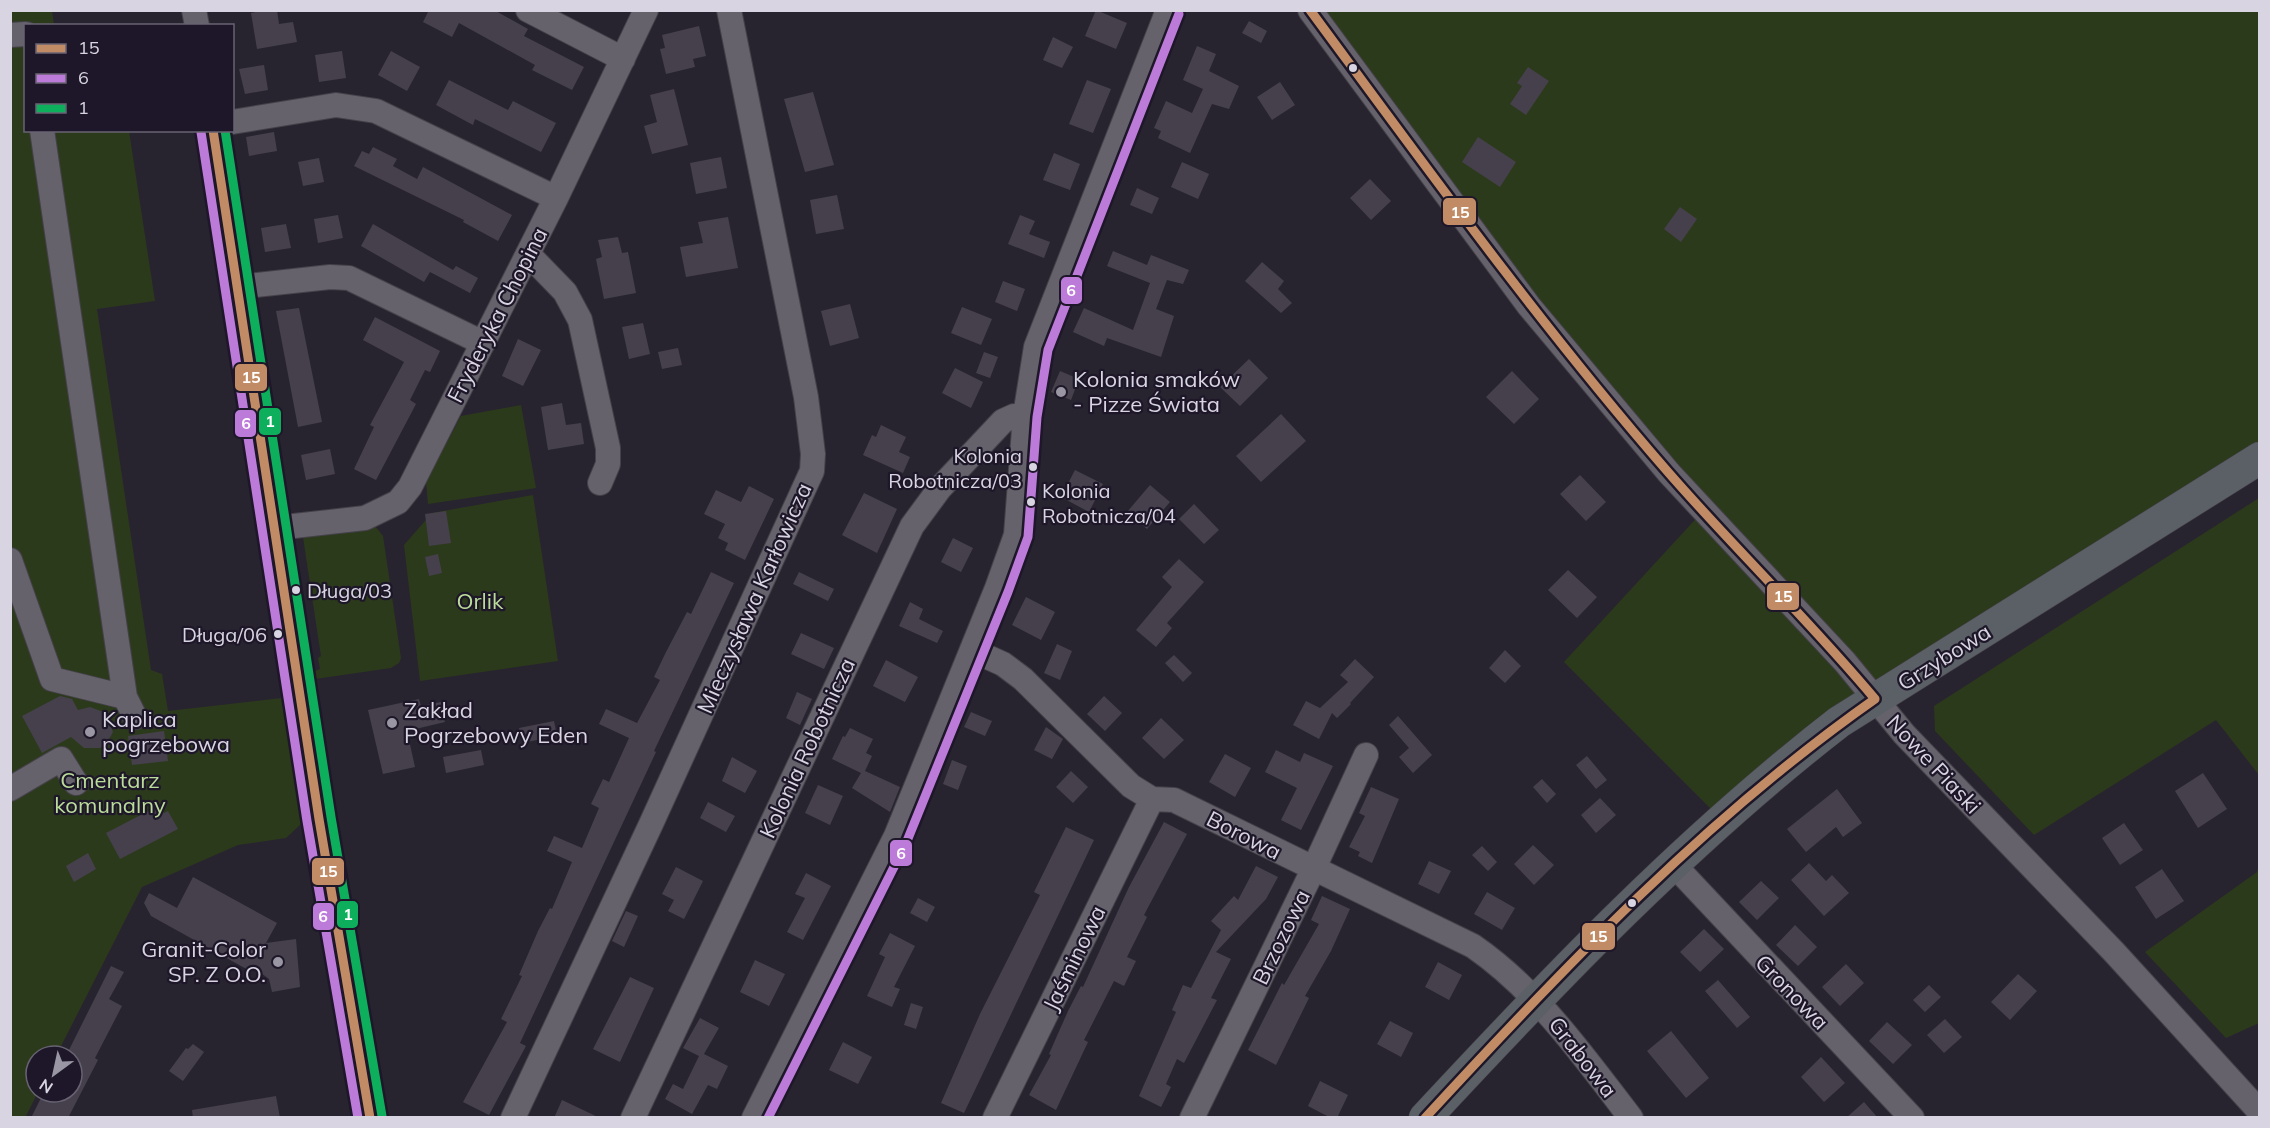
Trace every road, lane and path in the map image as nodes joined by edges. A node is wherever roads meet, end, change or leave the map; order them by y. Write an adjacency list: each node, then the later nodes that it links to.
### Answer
1 (528, 10): 6 (street)
2 (646, 10): 6 (street, Fryderyka Chopina)
3 (729, 10): 30 (street, Mieczysława Karłowicza)
4 (1168, 10): 14 (street)
5 (1310, 10): 20 (street, Nowe Piaski)
6 (623, 59): 10 (street, Fryderyka Chopina)
7 (234, 122): 10 (street)
8 (42, 132): 18 (street)
9 (213, 132): 12 (street)
10 (556, 198): 11 (street, Fryderyka Chopina)
11 (528, 254): 13 (street, Fryderyka Chopina); 16 (street)
12 (238, 287): 13 (street); 17 (street)
13 (483, 343): 17 (street, Fryderyka Chopina)
14 (1024, 416): 19 (street); 31 (street, Kolonia Robotnicza)
15 (2259, 458): 20 (main road, Grzybowa)
16 (600, 483)
17 (276, 528): 29 (street)
18 (10, 560)
19 (972, 650): 24 (street, Borowa); 32 (street)
20 (1875, 699): 25 (main road, Grzybowa); 28 (street, Nowe Piaski)
21 (1366, 755): 26 (street, Brzozowa)
22 (75, 783): 23 (street)
23 (10, 789)
24 (1152, 799): 26 (street, Borowa); 33 (street, Jaśminowa)
25 (1674, 865): 27 (main road, Grzybowa); 37 (street, Gronowa)
26 (1313, 870): 27 (street, Borowa); 34 (street, Brzozowa)
27 (1535, 998): 35 (main road, Grzybowa); 36 (street, Grabowa)
28 (2259, 1112)
29 (370, 1118)
30 (513, 1118)
31 (633, 1118)
32 (754, 1118)
33 (995, 1118)
34 (1192, 1118)
35 (1425, 1118)
36 (1631, 1118)
37 (1912, 1118)

